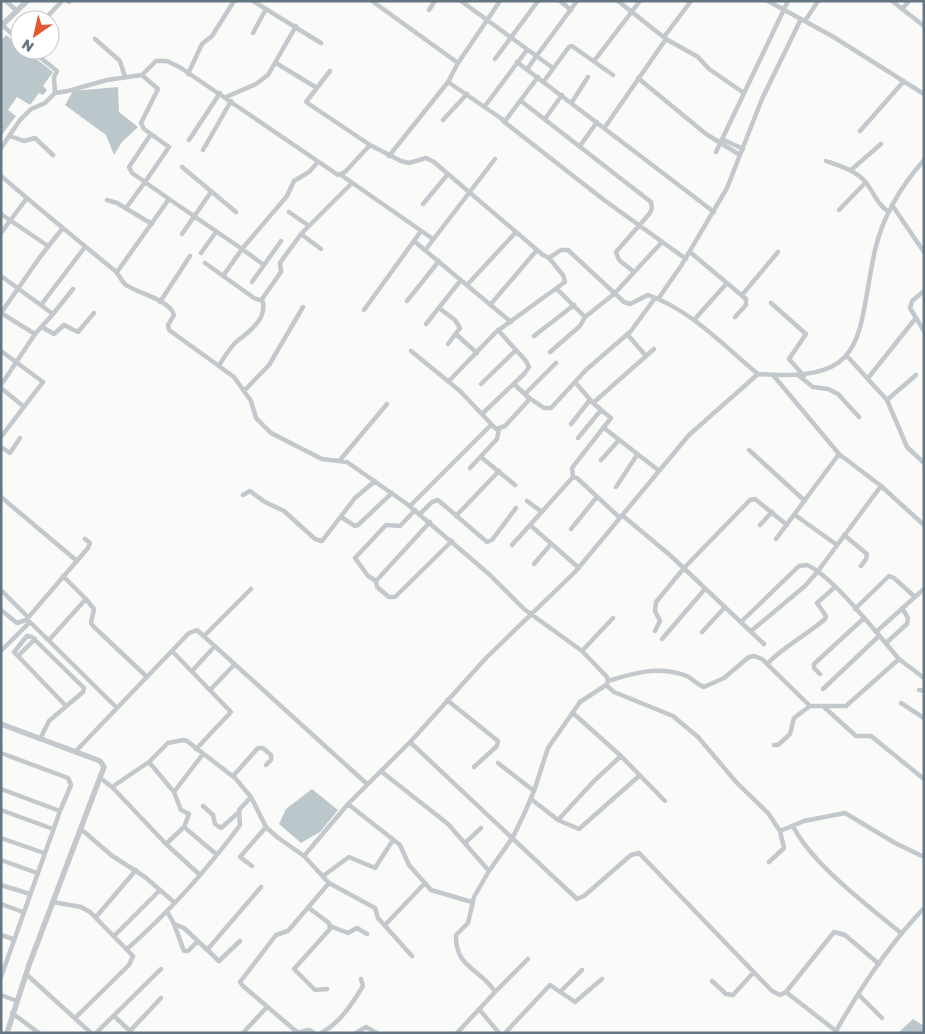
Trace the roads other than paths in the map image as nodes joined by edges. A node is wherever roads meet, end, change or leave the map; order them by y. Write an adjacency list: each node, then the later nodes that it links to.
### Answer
1 (6, 1): 23 (street)
2 (27, 1): 24 (street)
3 (234, 1): 48 (street)
4 (253, 1): 20 (street)
5 (372, 1): 44 (street)
6 (435, 1): 25 (street)
7 (461, 1): 28 (street)
8 (500, 1): 28 (street)
9 (538, 1): 33 (street)
10 (560, 1): 26 (street)
11 (577, 1): 26 (street)
12 (618, 1): 27 (street)
13 (640, 1): 27 (street)
14 (691, 1): 34 (street)
15 (768, 1): 21 (street)
16 (788, 1): 21 (street)
17 (818, 1): 29 (street)
18 (892, 1): 22 (street)
19 (909, 1): 22 (street)
20 (266, 9): 30 (street); 32 (street)
21 (783, 9): 29 (street); 61 (street)
22 (902, 9): 31 (street)
23 (15, 10)
24 (17, 10)
25 (429, 10)
26 (571, 10): 38 (street)
27 (633, 13): 34 (street); 41 (street)
28 (487, 19): 33 (street); 44 (street)
29 (803, 20): 56 (street); 84 (street)
30 (296, 26): 36 (street); 43 (street)
31 (924, 26)
32 (253, 33)
33 (511, 36): 37 (street); 39 (street)
34 (665, 38): 54 (street); 61 (street)
35 (95, 39): 53 (street)
36 (321, 43)
37 (527, 50): 38 (street); 42 (street)
38 (536, 56): 45 (street); 46 (street)
39 (495, 59)
40 (43, 60): 59 (street)
41 (594, 61): 45 (street); 50 (street)
42 (517, 62): 46 (street); 69 (street)
43 (276, 63): 58 (street); 65 (street)
44 (458, 63): 57 (street)
45 (553, 68): 55 (street)
46 (527, 69): 51 (street)
47 (330, 71): 58 (street)
48 (188, 74): 49 (street); 60 (street)
49 (142, 75): 53 (street); 76 (street)
50 (613, 76)
51 (538, 77): 55 (street); 67 (street)
52 (588, 77): 68 (street)
53 (125, 78): 59 (street)
54 (638, 78): 74 (street); 79 (street)
55 (544, 81): 64 (street)
56 (904, 81): 63 (street); 75 (street)
57 (448, 82): 62 (street); 89 (street)
58 (317, 88): 81 (street)
59 (55, 92): 77 (street)
60 (220, 93): 65 (street); 78 (street)
61 (744, 93): 79 (street)
62 (467, 94): 69 (street); 71 (street)
63 (924, 94)
64 (562, 95): 68 (street); 70 (street)
65 (226, 97): 66 (street)
66 (232, 101): 85 (street); 93 (street)
67 (521, 101): 70 (street); 72 (street)
68 (572, 102): 73 (street)
69 (485, 106): 72 (street)
70 (545, 119): 82 (street)
71 (443, 120)
72 (503, 121): 119 (street)
73 (597, 122): 74 (street); 82 (street)
74 (604, 127): 113 (street)
75 (860, 131)
76 (151, 134): 99 (street); 99 (street)
77 (10, 136): 83 (street); 87 (street)
78 (189, 140)
79 (721, 141): 84 (street); 86 (street); 88 (street)
80 (881, 144): 95 (street)
81 (370, 145): 89 (street); 97 (street)
82 (580, 146): 119 (street)
83 (1, 148)
84 (743, 149): 88 (street)
85 (203, 150)
86 (716, 152)
87 (53, 155)
88 (740, 155): 113 (street)
89 (389, 156): 96 (street)
90 (495, 159): 103 (street)
91 (826, 160): 95 (street)
92 (924, 160): 108 (street)
93 (318, 162): 97 (street); 134 (street)
94 (182, 167): 102 (street)
95 (851, 170): 100 (street)
96 (448, 174): 103 (street); 107 (street)
97 (341, 175): 101 (street)
98 (1, 176): 104 (street)
99 (145, 182): 106 (street); 109 (street)
100 (866, 182): 110 (street); 114 (street)
101 (351, 184): 120 (street); 122 (street)
102 (211, 192): 111 (street); 116 (street)
103 (469, 192): 124 (street); 128 (street)
104 (27, 198): 117 (street); 121 (street)
105 (108, 200): 109 (street)
106 (169, 200): 116 (street); 118 (street)
107 (423, 204)
108 (892, 205): 114 (street); 140 (street)
109 (126, 208): 118 (street)
110 (839, 210)
111 (236, 212)
112 (290, 212): 120 (street)
113 (714, 212): 138 (street)
114 (889, 212): 197 (street)
115 (1, 214): 117 (street)
116 (193, 217): 123 (street); 126 (street)
117 (11, 221): 125 (street); 132 (street)
118 (152, 224): 148 (street)
119 (639, 225): 131 (street); 149 (street)
120 (309, 226): 127 (street)
121 (62, 229): 132 (street); 133 (street)
122 (421, 231): 128 (street); 130 (street)
123 (216, 232): 134 (street); 141 (street)
124 (516, 232): 137 (street); 155 (street)
125 (1, 233)
126 (182, 234)
127 (301, 234): 135 (street); 163 (street)
128 (433, 238): 136 (street)
129 (281, 241): 147 (street)
130 (414, 242): 136 (street); 172 (street)
131 (662, 242): 144 (street); 149 (street)
132 (48, 246): 156 (street)
133 (85, 247): 148 (street); 167 (street)
134 (242, 249): 147 (street); 151 (street)
135 (321, 249)
136 (426, 249): 145 (street)
137 (537, 250): 143 (street); 168 (street)
138 (690, 252): 144 (street); 154 (street)
139 (778, 252): 161 (street)
140 (924, 252)
141 (201, 253)
142 (190, 256): 165 (street)
143 (549, 258): 158 (street); 160 (street)
144 (686, 259): 162 (street)
145 (439, 261): 152 (street); 164 (street)
146 (205, 263): 151 (street)
147 (264, 265): 153 (street)
148 (117, 272): 165 (street)
149 (634, 272): 160 (street)
150 (1, 276): 156 (street)
151 (223, 276): 163 (street)
152 (461, 280): 155 (street); 171 (street)
153 (252, 282)
154 (727, 283): 161 (street); 179 (street)
155 (467, 285): 168 (street)
156 (18, 289): 167 (street); 174 (street)
157 (73, 289): 175 (street)
158 (557, 289): 169 (street); 180 (street)
159 (924, 291): 178 (street)
160 (614, 294): 162 (street); 176 (street)
161 (742, 295): 177 (street)
162 (657, 298): 179 (street); 186 (street)
163 (262, 301): 200 (street)
164 (407, 301)
165 (160, 302): 200 (street)
166 (771, 303): 204 (street)
167 (41, 305): 175 (street)
168 (490, 305): 180 (street)
169 (574, 305): 176 (street); 188 (street)
170 (303, 307): 211 (street)
171 (439, 308): 181 (street); 187 (street)
172 (364, 310)
173 (94, 312): 182 (street)
174 (1, 313): 185 (street)
175 (53, 314): 182 (street)
176 (586, 317): 194 (street)
177 (735, 317)
178 (915, 319): 184 (street); 205 (street)
179 (694, 320): 201 (street)
180 (511, 322): 183 (street)
181 (426, 324)
182 (42, 327): 185 (street)
183 (498, 330): 191 (street); 195 (street)
184 (924, 331)
185 (35, 334): 198 (street)
186 (627, 334): 196 (street); 207 (street)
187 (456, 335): 189 (street); 195 (street)
188 (534, 336)
189 (448, 344)
190 (654, 349): 196 (street)
191 (516, 350): 208 (street); 209 (street)
192 (1, 351): 198 (street)
193 (411, 351): 206 (street)
194 (550, 352)
195 (477, 353): 206 (street)
196 (646, 356): 214 (street)
197 (847, 356): 204 (street); 205 (street)
198 (16, 362): 210 (street); 216 (street)
199 (556, 363): 212 (street)
200 (219, 365): 211 (street)
201 (758, 374): 202 (street); 237 (street)
202 (773, 375): 204 (street); 230 (street)
203 (916, 375): 213 (street)
204 (802, 376): 219 (street)
205 (868, 378): 213 (street)
206 (449, 382): 218 (street)
207 (575, 382): 212 (street); 214 (street)
208 (481, 384)
209 (514, 384): 212 (street); 218 (street)
210 (1, 386): 216 (street)
211 (244, 391): 233 (street)
212 (527, 396): 223 (street)
213 (887, 400): 235 (street)
214 (592, 402): 217 (street); 220 (street)
215 (387, 404): 233 (street)
216 (23, 406): 224 (street)
217 (601, 410): 222 (street); 226 (street)
218 (482, 414): 221 (street)
219 (859, 418)
220 (571, 424)
221 (491, 425): 223 (street); 250 (street)
222 (604, 428): 227 (street); 239 (street)
223 (499, 429): 232 (street)
224 (1, 437)
225 (20, 438): 228 (street)
226 (578, 438)
227 (619, 440): 231 (street); 234 (street)
228 (1, 447)
229 (749, 450): 249 (street)
230 (839, 454): 242 (street); 249 (street)
231 (637, 455): 237 (street); 243 (street)
232 (481, 457): 236 (street); 238 (street)
233 (340, 460): 240 (street)
234 (601, 460)
235 (924, 463)
236 (470, 468)
237 (658, 470): 257 (street)
238 (499, 471): 241 (street); 256 (street)
239 (573, 477): 247 (street); 253 (street)
240 (375, 481): 244 (street); 259 (street)
241 (515, 485)
242 (881, 486): 264 (street); 266 (street)
243 (616, 487)
244 (392, 493): 250 (street); 259 (street)
245 (243, 495): 259 (street)
246 (1, 497): 273 (street)
247 (598, 497): 257 (street); 265 (street)
248 (527, 500): 253 (street)
249 (805, 501): 258 (street)
250 (410, 506): 252 (street)
251 (516, 508): 256 (street)
252 (415, 510): 255 (street); 280 (street)
253 (542, 512): 261 (street)
254 (772, 512): 262 (street); 263 (street); 277 (street)
255 (420, 514): 256 (street); 260 (street)
256 (456, 516)
257 (621, 516): 276 (street); 277 (street)
258 (795, 516): 263 (street); 271 (street)
259 (341, 517)
260 (430, 522): 269 (street); 280 (street)
261 (530, 525): 270 (street); 272 (street)
262 (760, 525)
263 (787, 525): 268 (street)
264 (924, 525)
265 (571, 529)
266 (844, 535): 271 (street); 275 (street)
267 (85, 539): 273 (street)
268 (776, 539)
269 (452, 541): 280 (street); 292 (street)
270 (551, 544): 274 (street); 276 (street)
271 (837, 544): 278 (street)
272 (512, 545)
273 (77, 561): 279 (street)
274 (534, 564)
275 (861, 566)
276 (579, 568): 292 (street)
277 (684, 568): 282 (street); 297 (street)
278 (818, 571): 281 (street); 296 (street); 298 (street)
279 (63, 576): 287 (street); 295 (street)
280 (376, 581)
281 (835, 587): 290 (street); 311 (street)
282 (706, 588): 288 (street); 302 (street)
283 (251, 589): 301 (street)
284 (924, 589): 286 (street)
285 (1, 590): 295 (street)
286 (915, 597): 289 (street); 290 (street)
287 (86, 599): 303 (street); 315 (street)
288 (726, 607): 296 (street); 299 (street)
289 (902, 608): 300 (street); 304 (street)
290 (855, 609): 294 (street)
291 (1, 610): 295 (street)
292 (530, 614): 309 (street); 320 (street)
293 (613, 618): 309 (street)
294 (863, 619): 300 (street); 314 (street)
295 (28, 620): 303 (street); 307 (street)
296 (741, 622): 298 (street)
297 (655, 631)
298 (751, 631): 305 (street)
299 (702, 632)
300 (877, 634): 304 (street); 318 (street)
301 (204, 636): 306 (street); 308 (street)
302 (662, 639)
303 (49, 640): 325 (street)
304 (886, 643): 310 (street)
305 (764, 644)
306 (214, 647): 312 (street); 313 (street)
307 (1, 651)
308 (172, 651): 313 (street); 315 (street)
309 (582, 651): 317 (street)
310 (899, 659): 316 (street); 324 (street)
311 (767, 664): 317 (street); 323 (street)
312 (234, 665): 319 (street); 346 (street)
313 (192, 671): 319 (street)
314 (820, 674)
315 (147, 677): 325 (street)
316 (924, 678)
317 (607, 683): 326 (street); 366 (street)
318 (823, 689)
319 (210, 690): 332 (street)
320 (448, 700): 330 (street); 340 (street)
321 (901, 703): 327 (street)
322 (66, 706): 322 (street); 329 (street)
323 (810, 706): 324 (street); 331 (street)
324 (823, 706): 345 (street)
325 (117, 708): 333 (street)
326 (573, 714): 336 (street); 350 (street)
327 (924, 717)
328 (1, 724): 329 (street)
329 (40, 739): 333 (street)
330 (410, 742): 341 (street); 367 (street)
331 (774, 745)
332 (196, 749): 335 (street); 337 (street)
333 (74, 752): 344 (street)
334 (1, 753): 357 (street)
335 (203, 754): 342 (street); 349 (street)
336 (621, 756): 343 (street); 359 (street)
337 (149, 762): 347 (street); 349 (street)
338 (498, 763): 350 (street)
339 (266, 765): 342 (street)
340 (474, 768)
341 (382, 772): 346 (street); 370 (street)
342 (233, 776): 351 (street)
343 (639, 776): 353 (street); 359 (street)
344 (100, 778): 347 (street); 365 (street)
345 (924, 779)
346 (367, 784): 354 (street)
347 (112, 787): 371 (street)
348 (1, 789): 357 (street)
349 (174, 792): 361 (street)
350 (534, 792): 352 (street)
351 (251, 797): 358 (street); 362 (street)
352 (531, 799): 359 (street); 367 (street)
353 (666, 801)
354 (348, 804): 369 (street); 374 (street)
355 (203, 806): 358 (street)
356 (1, 810): 363 (street)
357 (60, 811): 363 (street)
358 (238, 813): 373 (street)
359 (558, 820)
360 (793, 826): 366 (street); 375 (street); 402 (street)
361 (184, 827): 371 (street); 373 (street)
362 (266, 827): 374 (street); 378 (street)
363 (53, 828): 372 (street)
364 (480, 828): 370 (street)
365 (81, 829): 379 (street); 390 (street)
366 (780, 831): 377 (street)
367 (513, 837): 380 (street); 418 (street)
368 (1, 838): 372 (street)
369 (393, 840): 383 (street); 385 (street)
370 (465, 843): 380 (street)
371 (166, 844): 382 (street)
372 (44, 853): 381 (street)
373 (216, 854): 382 (street)
374 (304, 856): 383 (street)
375 (924, 857)
376 (1, 860): 381 (street)
377 (769, 862)
378 (252, 866)
379 (136, 870): 388 (street); 398 (street)
380 (489, 871): 391 (street)
381 (37, 873): 389 (street)
382 (200, 875): 392 (street)
383 (323, 876): 384 (street)
384 (329, 882): 394 (street); 400 (street)
385 (425, 883): 391 (street); 400 (street)
386 (1, 884): 389 (street)
387 (261, 888): 410 (street)
388 (160, 890): 392 (street); 405 (street)
389 (30, 894): 396 (street)
390 (53, 902): 398 (street); 419 (street)
391 (472, 902): 425 (street)
392 (175, 903): 397 (street)
393 (1, 904): 396 (street)
394 (309, 908): 401 (street); 432 (street)
395 (924, 908): 402 (street)
396 (23, 912): 406 (street)
397 (168, 913): 399 (street); 409 (street)
398 (96, 917): 405 (street)
399 (174, 924): 407 (street); 407 (street)
400 (385, 925): 411 (street)
401 (330, 926): 403 (street); 424 (street)
402 (901, 933): 415 (street)
403 (367, 934)
404 (1, 935): 406 (street)
405 (114, 936): 409 (street)
406 (14, 939): 413 (street)
407 (198, 941): 410 (street)
408 (240, 941): 410 (street)
409 (127, 949): 436 (street)
410 (207, 950)
411 (412, 956)
412 (1, 958): 413 (street)
413 (8, 960): 420 (street)
414 (528, 960): 425 (street)
415 (879, 964): 427 (street); 428 (street)
416 (160, 969): 435 (street)
417 (582, 970): 426 (street)
418 (753, 973): 423 (street); 427 (street)
419 (26, 974): 431 (street); 436 (street)
420 (1, 977)
421 (361, 978): 447 (street)
422 (602, 979): 426 (street)
423 (712, 981)
424 (327, 989)
425 (495, 992): 433 (street)
426 (560, 992): 452 (street)
427 (786, 992): 440 (street)
428 (858, 994): 437 (street); 440 (street)
429 (1, 995): 431 (street)
430 (161, 998): 438 (street)
431 (17, 1001): 434 (street)
432 (267, 1007): 439 (street); 445 (street)
433 (479, 1009): 450 (street); 451 (street)
434 (12, 1013): 441 (street); 442 (street)
435 (114, 1016): 438 (street); 444 (street)
436 (75, 1018): 443 (street)
437 (882, 1018)
438 (131, 1032)
439 (296, 1032): 446 (street)
440 (836, 1032)
441 (7, 1033)
442 (39, 1033)
443 (91, 1033)
444 (96, 1033)
445 (244, 1033)
446 (314, 1033)
447 (321, 1033)
448 (356, 1033): 449 (street)
449 (377, 1033)
450 (457, 1033)
451 (499, 1033)
452 (505, 1033)

